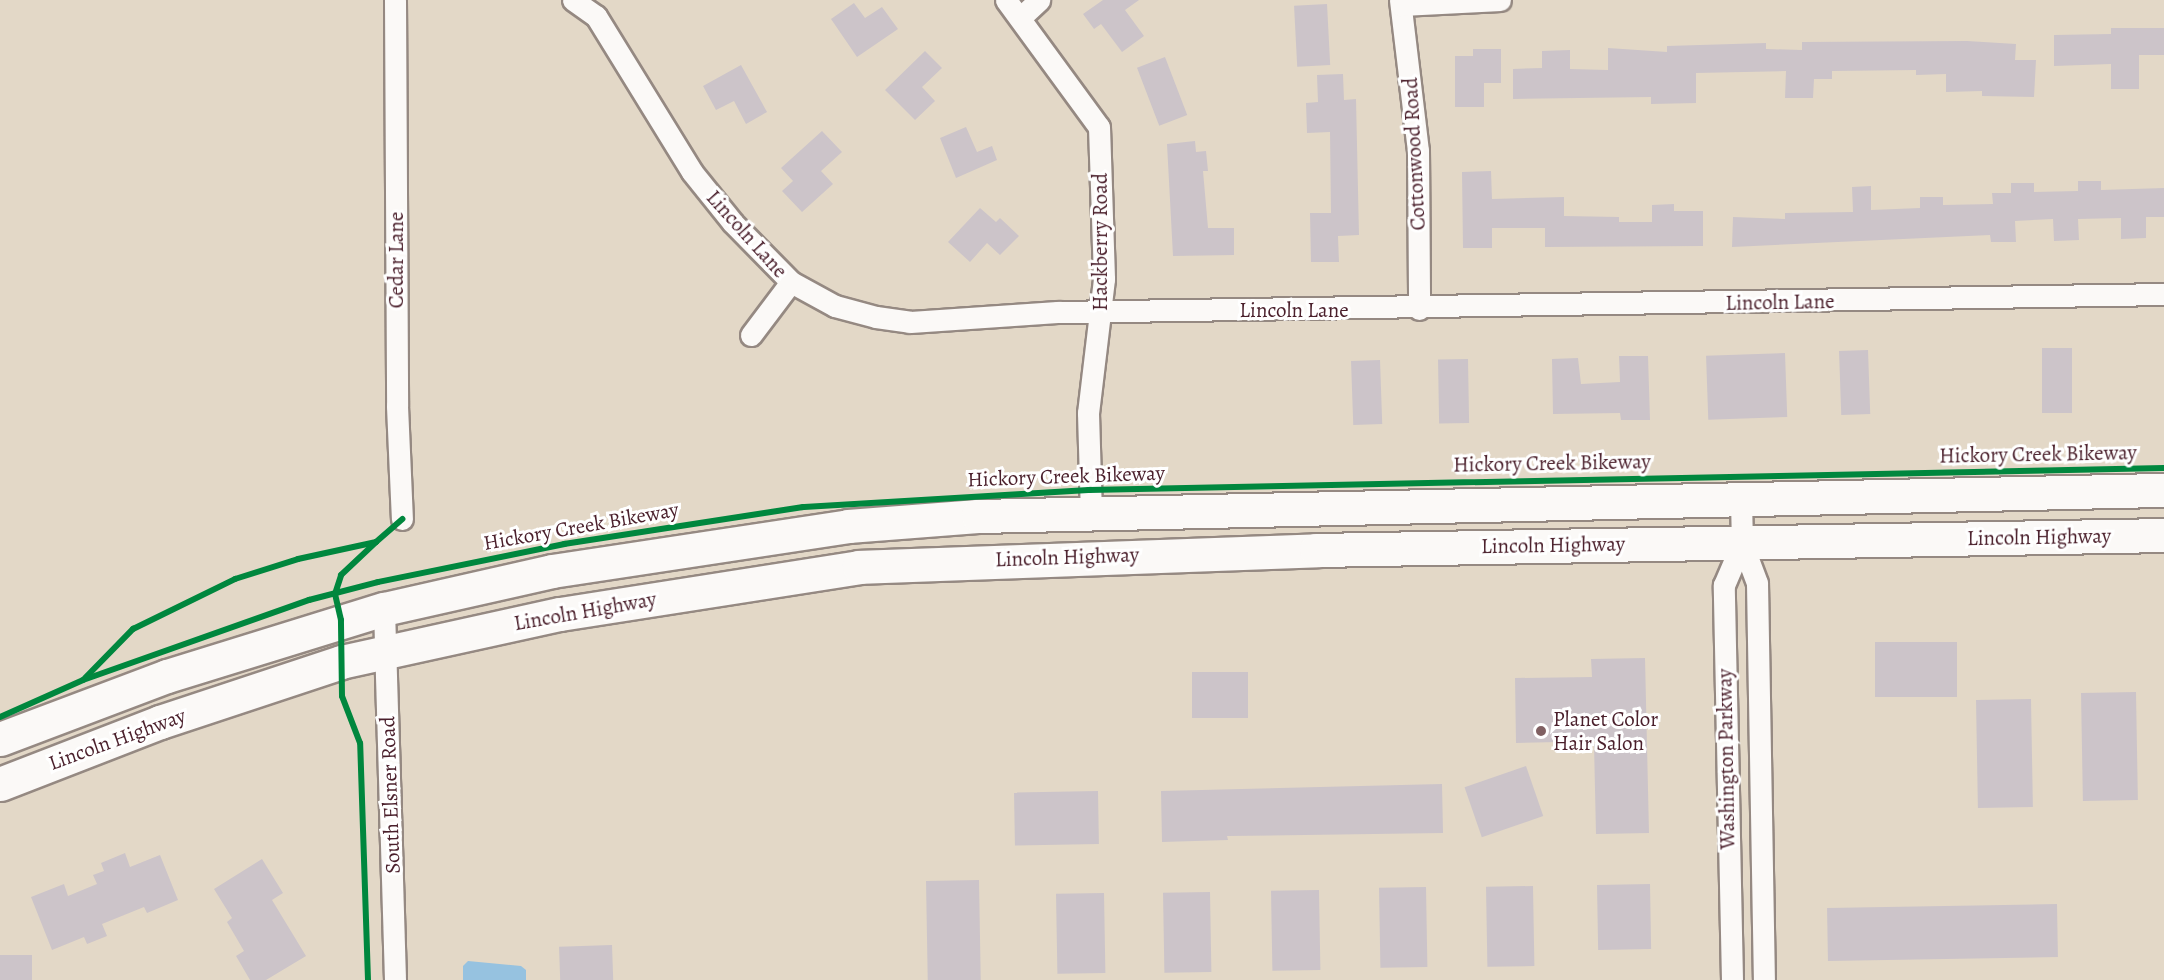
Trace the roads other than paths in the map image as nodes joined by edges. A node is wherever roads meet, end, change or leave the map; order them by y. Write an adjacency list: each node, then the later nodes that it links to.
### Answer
1 (395, 0): 16 (street, Cedar Lane)
2 (573, 0): 8 (street, Lincoln Lane)
3 (1006, 0): 7 (street, Hackberry Road)
4 (1039, 0): 7 (street)
5 (1500, 0): 6 (street)
6 (1401, 2): 10 (street, Cottonwood Road)
7 (1021, 17): 11 (street, Hackberry Road)
8 (791, 282): 11 (street, Lincoln Lane); 12 (street)
9 (2164, 294): 10 (street, Lincoln Lane)
10 (1419, 309): 11 (street, Lincoln Lane)
11 (1101, 312): 15 (street, Hackberry Road)
12 (751, 335)
13 (2164, 490): 14 (main road, Lincoln Highway)
14 (1742, 500): 15 (main road, Lincoln Highway); 18 (street, Washington Parkway)
15 (1091, 513): 19 (main road, Lincoln Highway)
16 (402, 519)
17 (2164, 535): 18 (main road, Lincoln Highway)
18 (1742, 543): 20 (main road, Lincoln Highway); 24 (street, Washington Parkway); 25 (street, Washington Parkway)
19 (384, 609): 20 (street, South Elsner Road); 21 (main road, Lincoln Highway)
20 (385, 652): 22 (main road, Lincoln Highway); 23 (street, South Elsner Road)
21 (0, 739)
22 (0, 784)
23 (395, 980)
24 (1732, 980)
25 (1764, 980)

